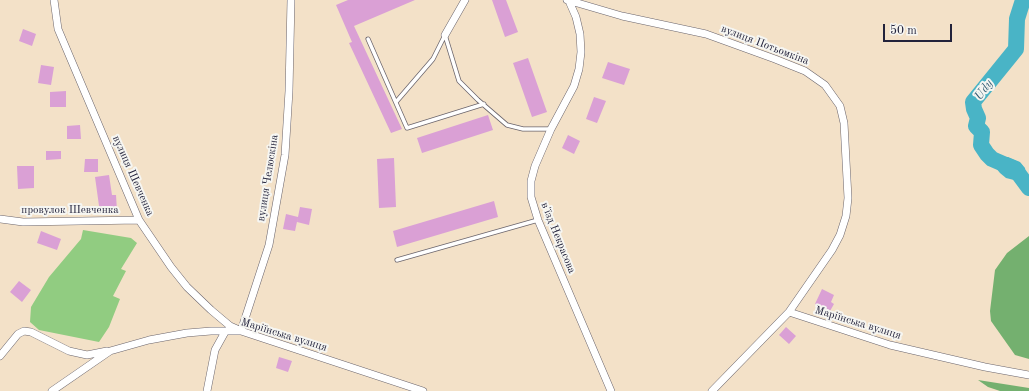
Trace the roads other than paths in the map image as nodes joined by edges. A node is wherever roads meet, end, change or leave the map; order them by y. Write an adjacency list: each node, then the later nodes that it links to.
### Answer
1 (54, 0): 11 (street, вулиця Шевченка)
2 (290, 0): 16 (street, вулиця Челюскіна)
3 (465, 0): 5 (street)
4 (568, 0): 9 (street, в'їзд Некрасова); 14 (street, вулиця Потьомкіна)
5 (445, 35): 7 (lane); 8 (lane)
6 (368, 39): 7 (lane)
7 (396, 102): 8 (lane)
8 (484, 104): 9 (lane)
9 (551, 129): 12 (street, в'їзд Некрасова)
10 (0, 219): 11 (street, провулок Шевченка)
11 (140, 220): 16 (street, вулиця Шевченка)
12 (538, 220): 13 (lane); 23 (street, в'їзд Некрасова)
13 (396, 260)
14 (789, 312): 19 (street, Маріїнська вулиця); 24 (street)
15 (225, 332): 16 (street, Маріїнська вулиця); 17 (street, Маріїнська вулиця); 21 (street)
16 (240, 332): 22 (street, Маріїнська вулиця)
17 (110, 351): 18 (street); 20 (street, Маріїнська вулиця)
18 (0, 356)
19 (1029, 375)
20 (52, 391)
21 (207, 391)
22 (423, 391)
23 (611, 391)
24 (712, 391)

